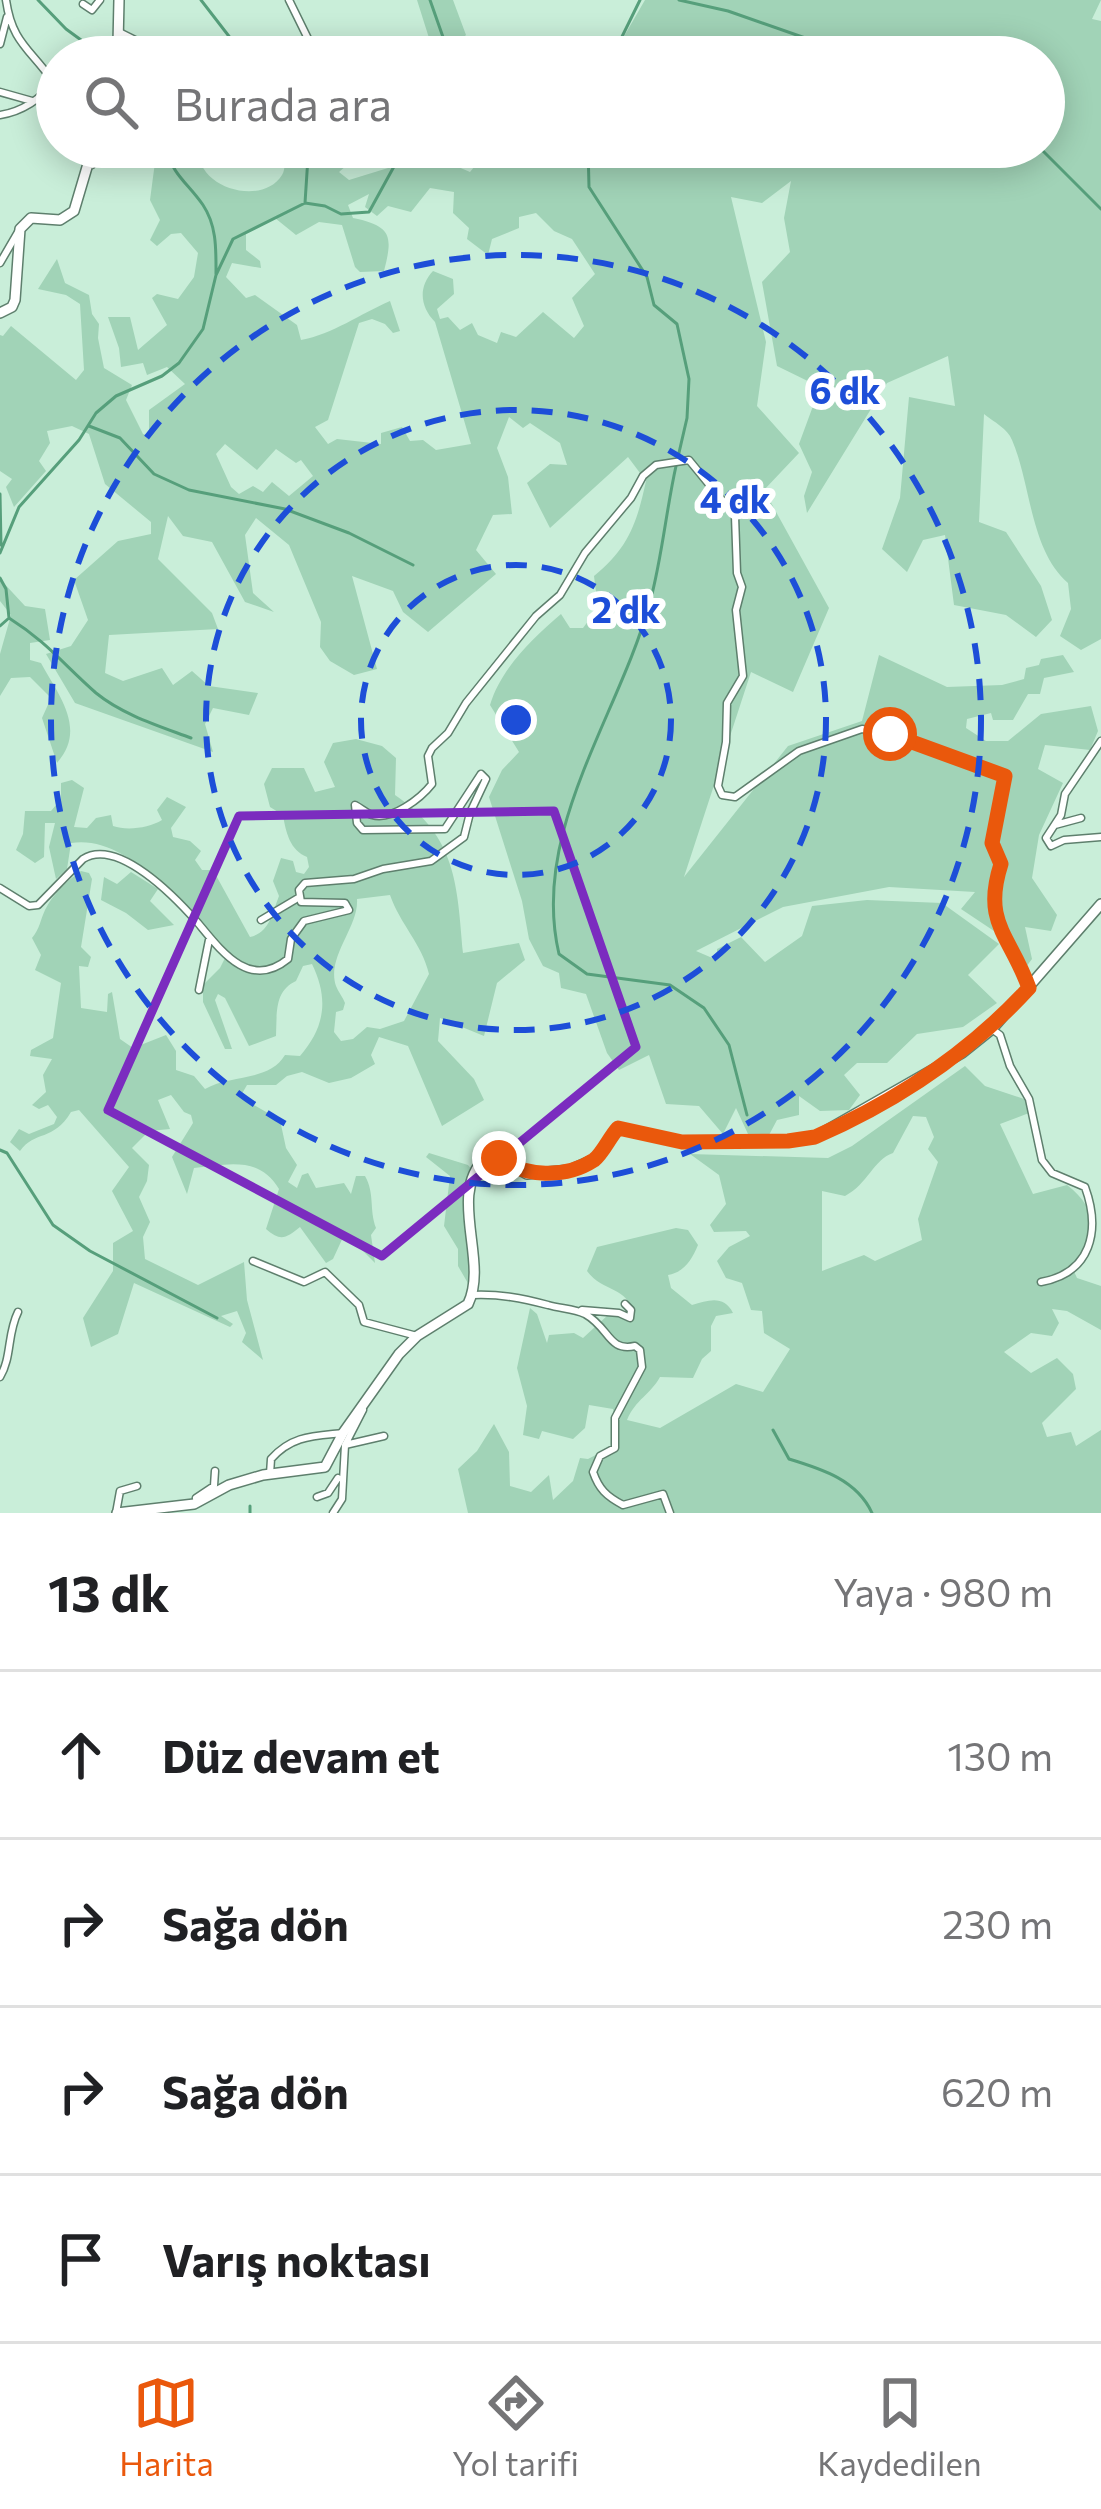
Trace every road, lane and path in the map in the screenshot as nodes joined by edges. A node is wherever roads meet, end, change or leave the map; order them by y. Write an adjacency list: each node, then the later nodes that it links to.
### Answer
1 (6, 0): 6 (street)
2 (100, 0): 5 (street)
3 (119, 0): 7 (main road)
4 (289, 0): 10 (street)
5 (83, 4)
6 (8, 14): 11 (street); 12 (street)
7 (119, 32): 8 (main road); 9 (street)
8 (118, 36)
9 (127, 36)
10 (307, 36)
11 (0, 44)
12 (36, 62)
13 (0, 92): 15 (street)
14 (36, 98): 15 (street)
15 (32, 101): 16 (street)
16 (0, 115)
17 (87, 168): 19 (main road)
18 (89, 168): 19 (street)
19 (86, 173): 20 (main road)
20 (20, 229): 21 (street); 22 (main road)
21 (0, 263)
22 (0, 313)
23 (1101, 741): 25 (street)
24 (1081, 818): 25 (street)
25 (1052, 826): 26 (street)
26 (1101, 837)
27 (0, 888): 31 (street)
28 (298, 898): 30 (street); 31 (street); 32 (street)
29 (1101, 904): 32 (main road)
30 (261, 920)
31 (209, 940): 33 (street)
32 (1029, 988): 34 (main road)
33 (199, 989)
34 (992, 1029): 36 (street); 37 (main road)
35 (253, 1262): 41 (street)
36 (1041, 1282)
37 (473, 1295): 39 (street); 41 (main road)
38 (625, 1304): 39 (street)
39 (578, 1310): 57 (street)
40 (18, 1312): 42 (street)
41 (417, 1336): 43 (main road)
42 (0, 1377)
43 (365, 1403): 44 (main road); 46 (street)
44 (343, 1432): 49 (street); 49 (main road)
45 (384, 1436): 46 (street)
46 (345, 1445): 47 (street)
47 (342, 1463): 51 (street); 56 (street)
48 (214, 1471): 52 (street)
49 (270, 1474): 52 (main road)
50 (137, 1486): 54 (street)
51 (317, 1497)
52 (188, 1504): 53 (main road)
53 (168, 1506): 54 (main road); 55 (street)
54 (117, 1513)
55 (146, 1513)
56 (333, 1513)
57 (670, 1513)

